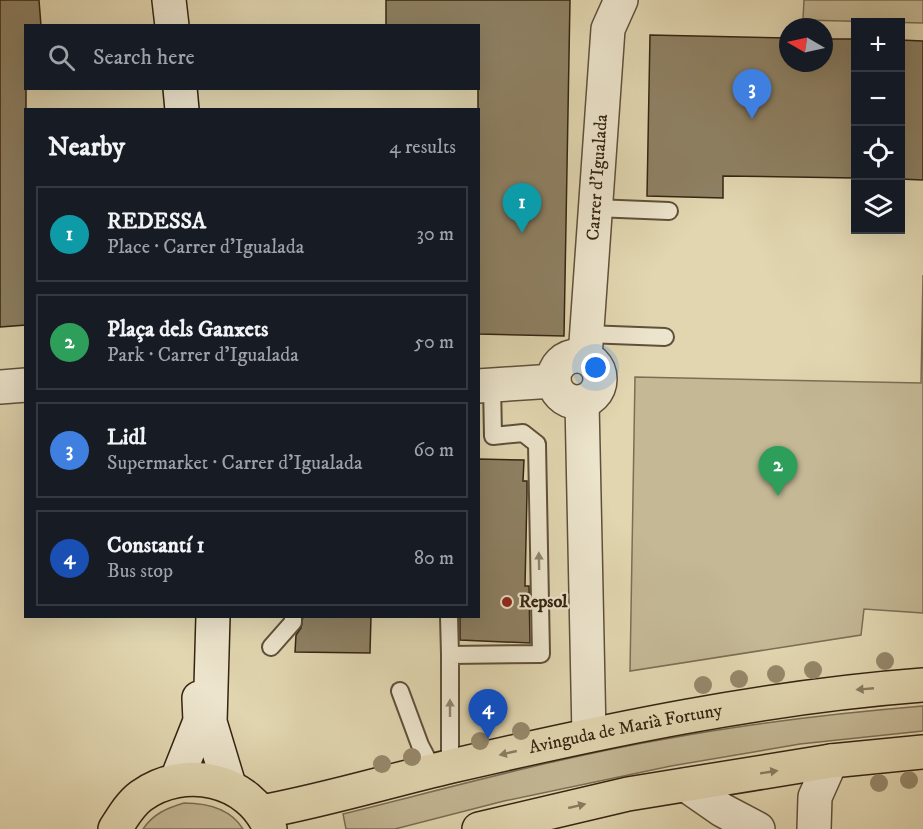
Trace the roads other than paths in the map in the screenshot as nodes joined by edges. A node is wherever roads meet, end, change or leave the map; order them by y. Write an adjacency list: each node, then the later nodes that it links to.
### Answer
1 (169, 0): 3 (street)
2 (621, 0): 6 (street, Carrer d'Igualada)
3 (172, 24)
4 (180, 90): 5 (street)
5 (182, 108)
6 (595, 208): 7 (lane); 9 (street, Carrer d'Igualada)
7 (669, 211)
8 (665, 337): 9 (lane)
9 (585, 345): 10 (street); 14 (street)
10 (554, 381): 12 (street); 14 (street)
11 (24, 385): 13 (street)
12 (485, 386): 15 (lane)
13 (0, 387)
14 (582, 402): 25 (street)
15 (486, 437): 21 (lane, one-way to 15)
16 (200, 618): 24 (street)
17 (213, 618): 24 (street)
18 (293, 618): 20 (lane)
19 (449, 618): 21 (lane)
20 (271, 646)
21 (450, 655): 28 (lane, one-way to 21)
22 (923, 685): 25 (main road, Avinguda de Marià Fortuny, one-way to 25)
23 (400, 691): 28 (lane)
24 (205, 722): 29 (street); 30 (street)
25 (589, 735): 28 (main road, Avinguda de Marià Fortuny, one-way to 28)
26 (923, 752): 27 (main road)
27 (831, 761): 31 (main road, one-way to 27); 36 (street)
28 (442, 768): 32 (main road, Avinguda de Marià Fortuny)
29 (177, 779): 30 (main road); 33 (main road)
30 (229, 785): 32 (main road)
31 (686, 785): 34 (main road, one-way to 31); 35 (street)
32 (266, 820)
33 (115, 829)
34 (479, 829)
35 (758, 829)
36 (814, 829)

